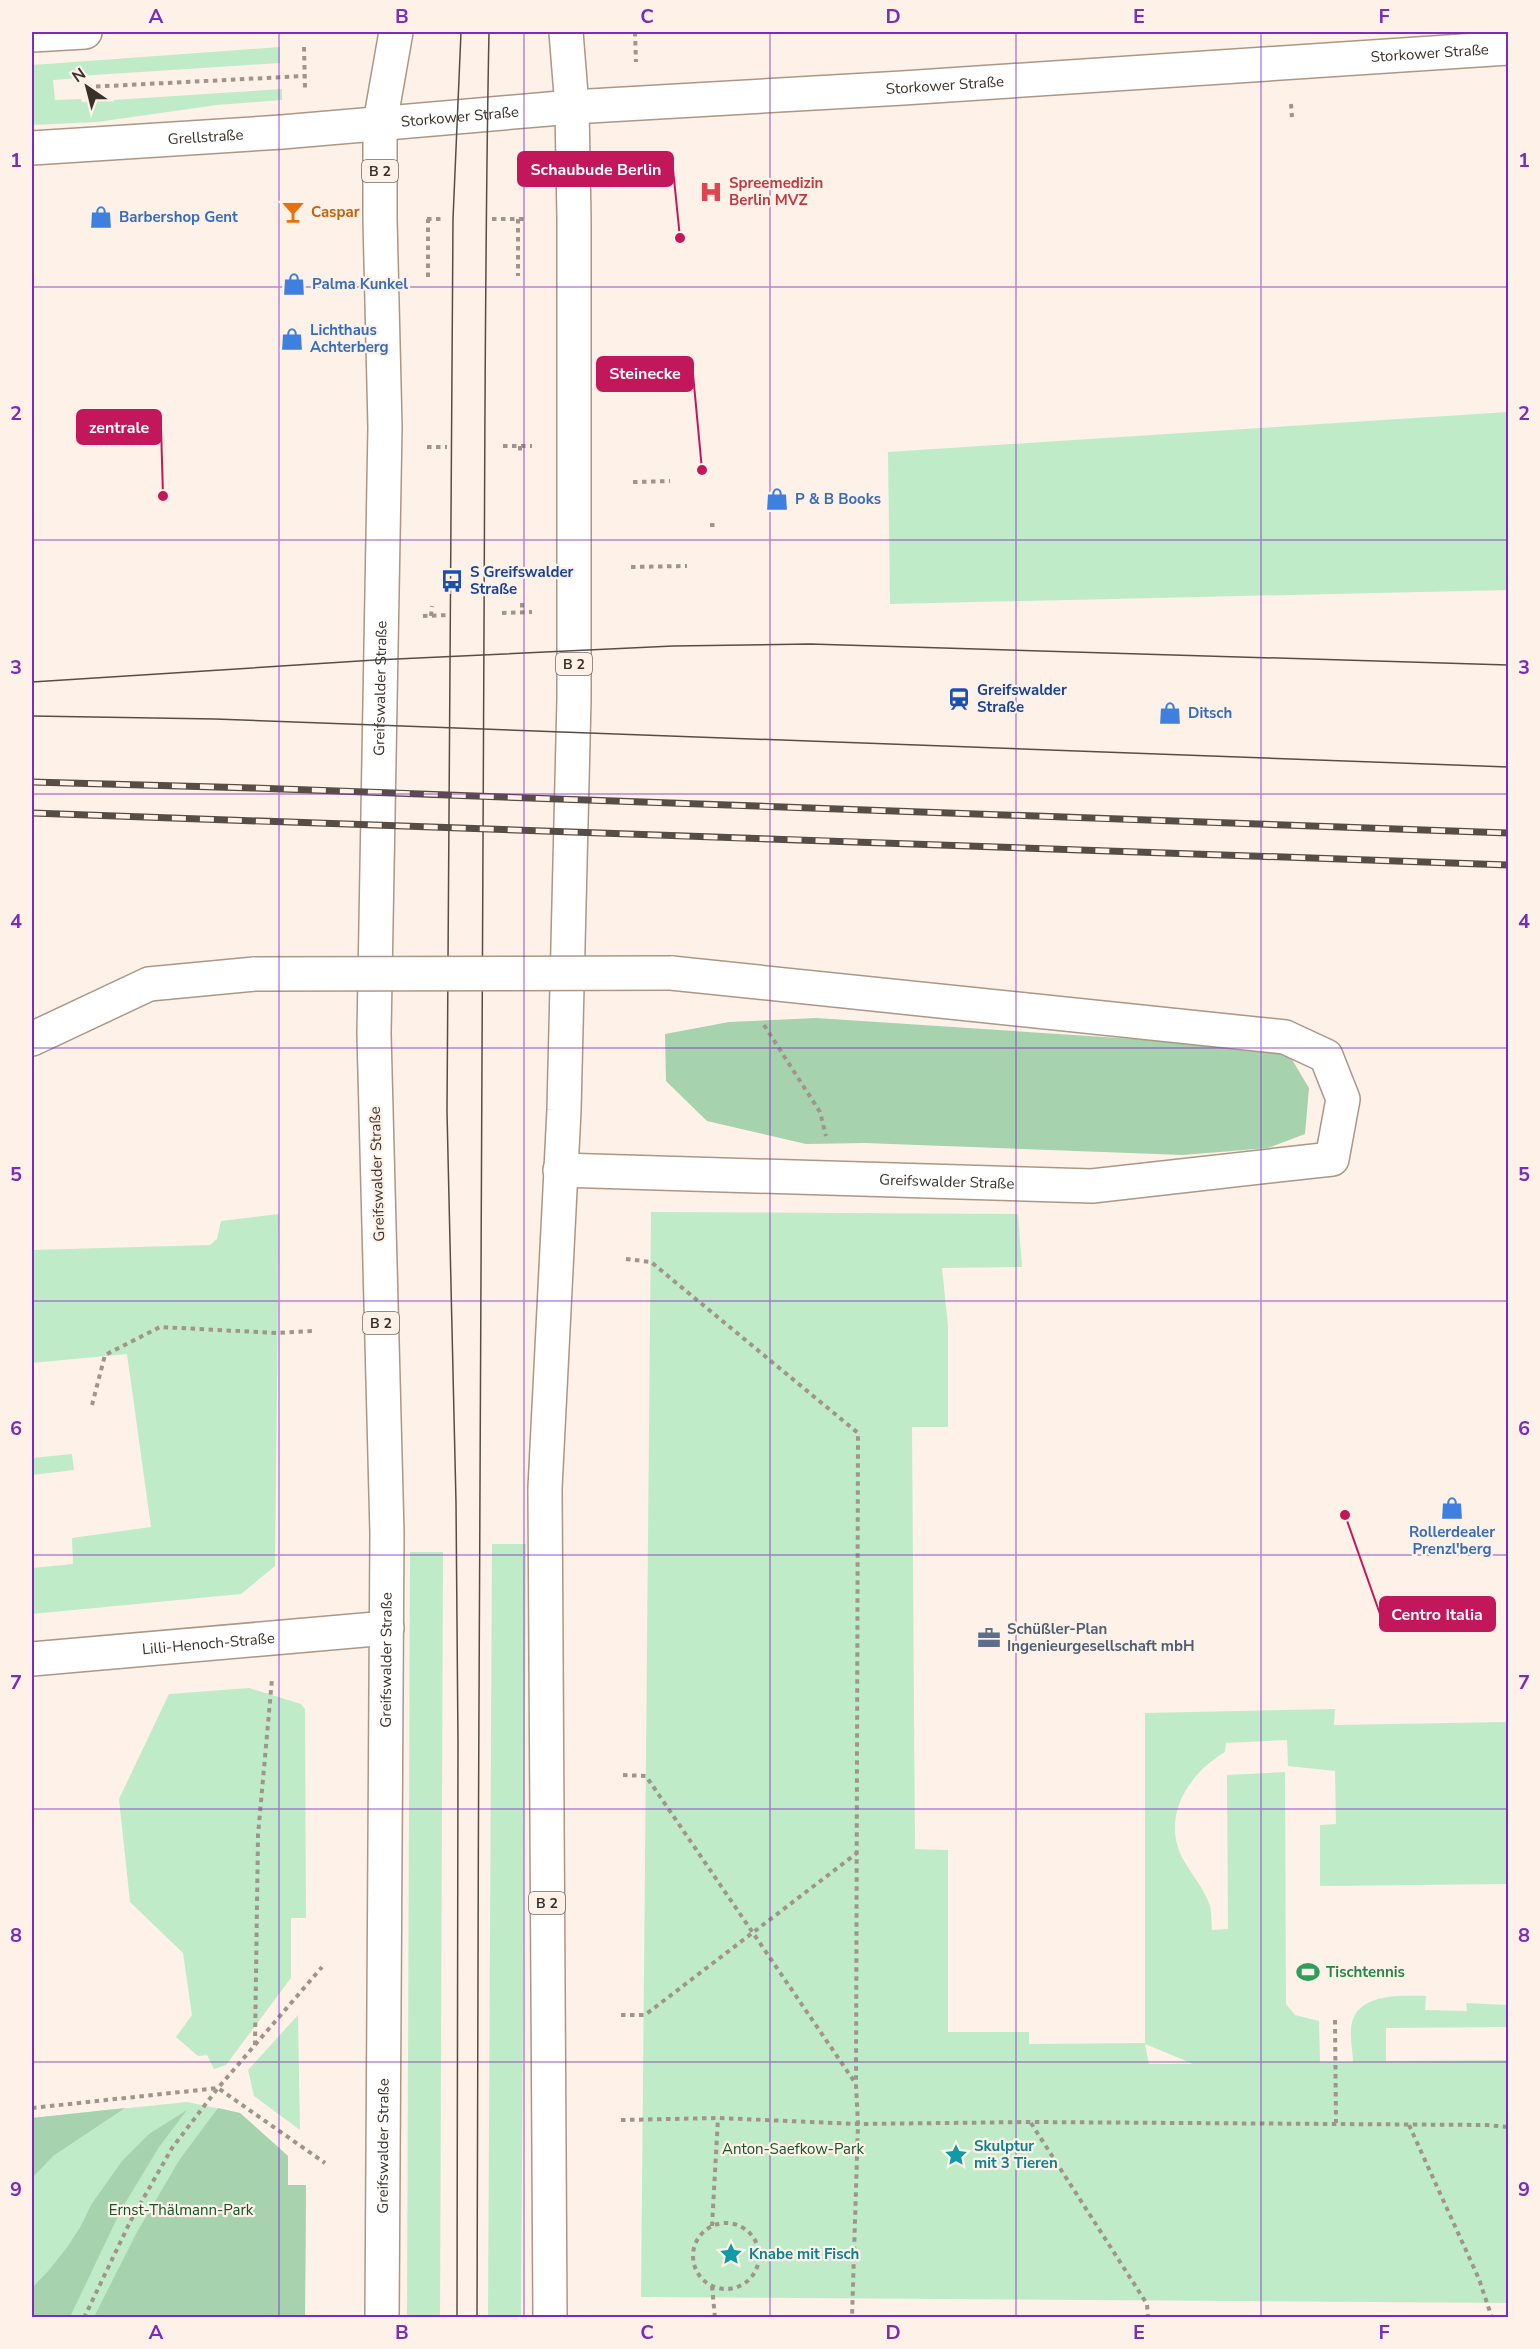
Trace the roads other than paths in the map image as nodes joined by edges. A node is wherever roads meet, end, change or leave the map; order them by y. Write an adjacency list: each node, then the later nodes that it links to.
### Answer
1 (85, 32): 4 (main road)
2 (396, 32): 8 (main road, Greifswalder Straße / B 2)
3 (566, 32): 7 (main road, B 2)
4 (32, 35)
5 (1350, 44): 6 (main road, Storkower Straße); 7 (main road, Storkower Straße)
6 (1509, 48)
7 (572, 107): 8 (main road, Storkower Straße); 11 (main road, B 2)
8 (380, 123): 9 (main road, Grellstraße); 12 (main road, Greifswalder Straße / B 2)
9 (32, 148)
10 (32, 1039): 11 (main road, Greifswalder Straße, bridge)
11 (560, 1170): 15 (main road, B 2)
12 (387, 1628): 13 (main road, Lilli-Henoch-Straße); 14 (main road, Greifswalder Straße / B 2)
13 (32, 1659)
14 (382, 2318)
15 (550, 2318)

